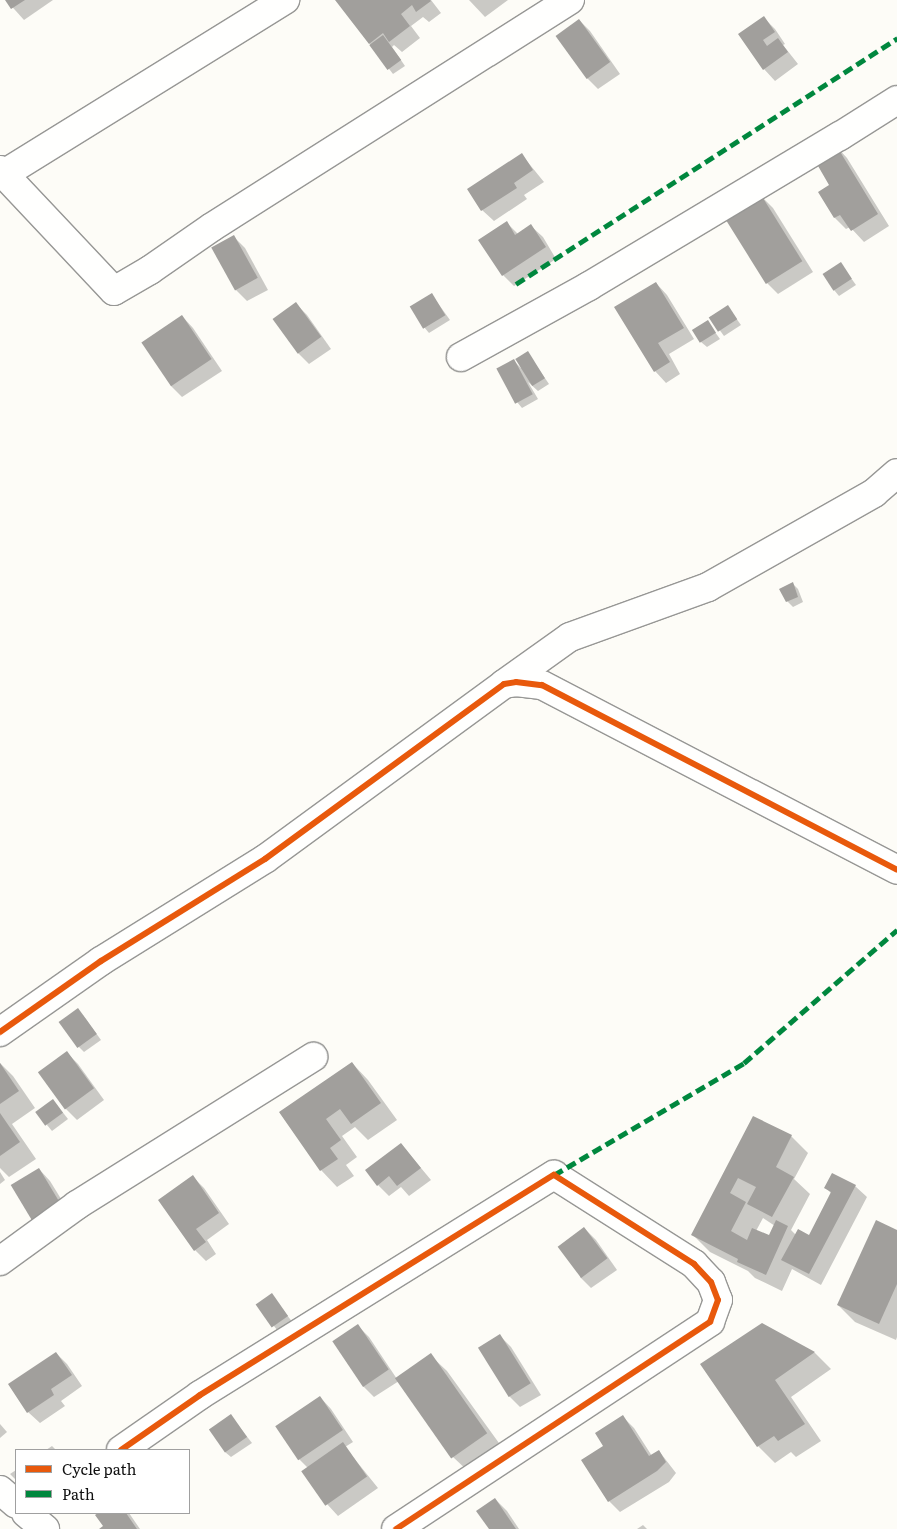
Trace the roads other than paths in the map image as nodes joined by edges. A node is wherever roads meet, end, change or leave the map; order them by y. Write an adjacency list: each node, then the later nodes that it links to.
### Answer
1 (285, 0): 4 (street)
2 (570, 0): 4 (street)
3 (897, 100): 5 (street)
4 (2, 172)
5 (461, 357)
6 (897, 474): 7 (street)
7 (504, 684): 8 (street); 9 (street)
8 (897, 870)
9 (0, 1032)
10 (313, 1057): 11 (street)
11 (0, 1262)
12 (122, 1449): 15 (street)
13 (0, 1490): 14 (street)
14 (15, 1502)
15 (396, 1529)

